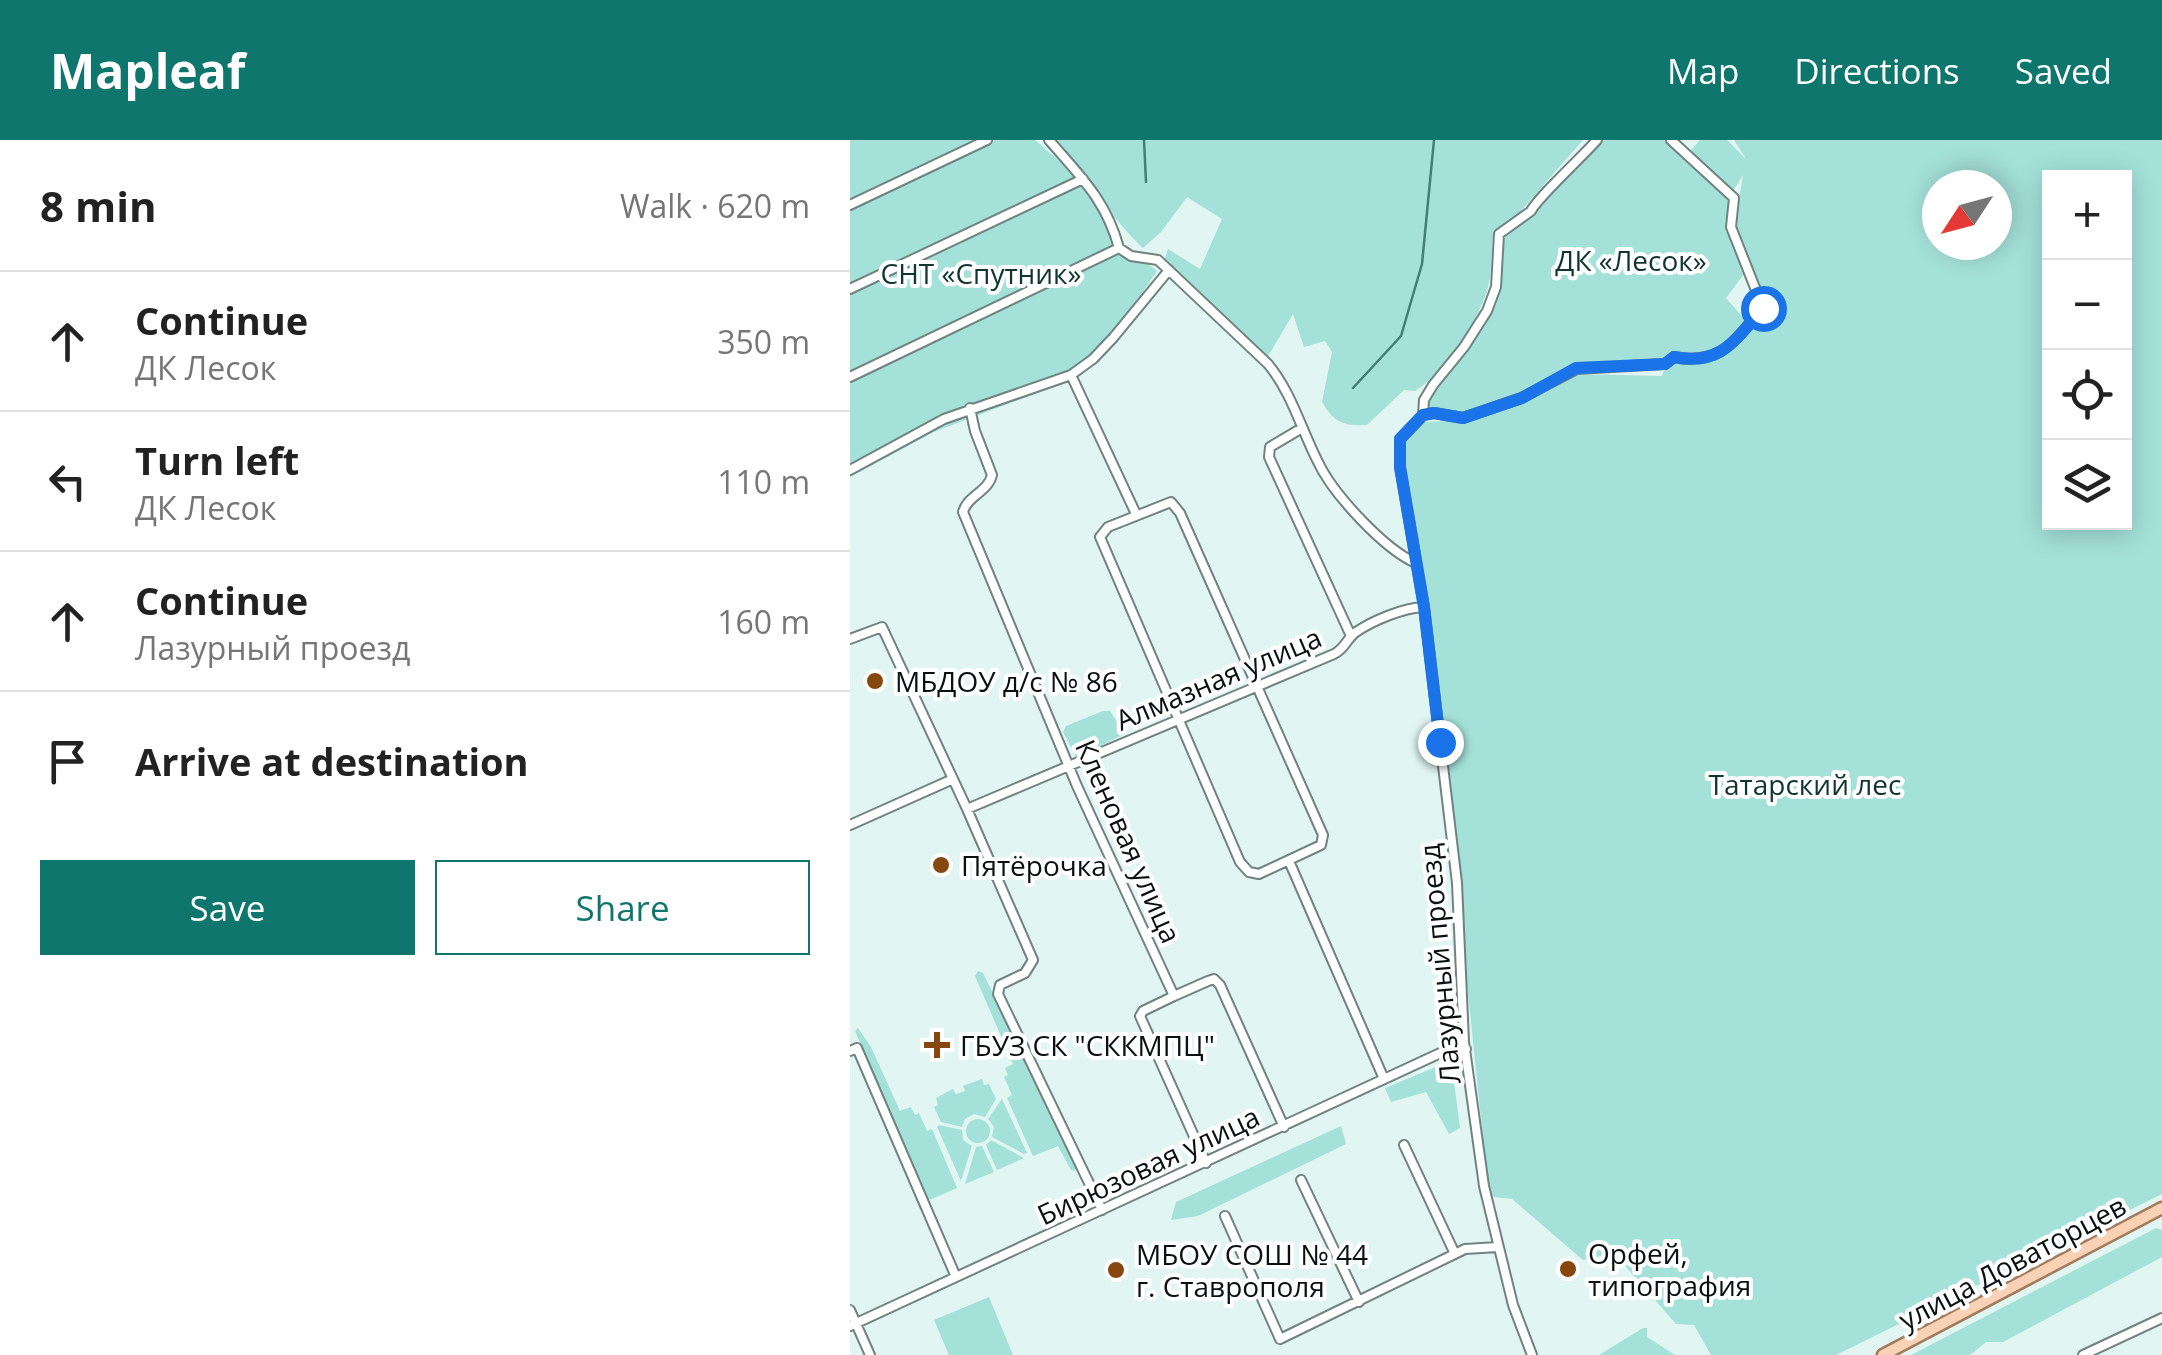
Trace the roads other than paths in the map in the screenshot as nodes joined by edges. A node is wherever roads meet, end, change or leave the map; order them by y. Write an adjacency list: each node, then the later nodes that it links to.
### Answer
1 (987, 140): 6 (street)
2 (1049, 140): 5 (street)
3 (1597, 140): 13 (street)
4 (1671, 140): 13 (street)
5 (1083, 179): 7 (street); 9 (street)
6 (850, 205)
7 (1119, 248): 8 (street); 11 (street)
8 (1168, 270): 10 (street); 14 (street)
9 (850, 289)
10 (1071, 375): 12 (street); 16 (street)
11 (850, 377)
12 (970, 408): 15 (street); 23 (street, Кленовая улица)
13 (1423, 415): 17 (street, Лазурный проезд)
14 (1302, 428): 17 (street); 19 (street)
15 (850, 470)
16 (1136, 514): 21 (street); 22 (street)
17 (1416, 563): 18 (street, Лазурный проезд)
18 (1424, 607): 19 (street, Алмазная улица); 29 (street, Лазурный проезд)
19 (1351, 636): 21 (street, Алмазная улица)
20 (850, 640): 24 (street)
21 (1256, 684): 22 (street, Алмазная улица); 27 (street)
22 (1179, 718): 23 (street, Алмазная улица); 27 (street)
23 (1070, 765): 25 (street, Алмазная улица); 28 (street, Кленовая улица)
24 (953, 780): 25 (street); 26 (street)
25 (967, 809): 37 (street)
26 (850, 826)
27 (1288, 860): 31 (street)
28 (1174, 996): 32 (street); 34 (street)
29 (1466, 1049): 31 (street, Бирюзовая улица); 39 (street, Лазурный проезд)
30 (850, 1052): 41 (street)
31 (1384, 1079): 32 (street, Бирюзовая улица)
32 (1284, 1126): 34 (street, Бирюзовая улица)
33 (1404, 1144): 40 (street)
34 (1206, 1163): 37 (street, Бирюзовая улица)
35 (1302, 1180): 42 (street)
36 (2162, 1209): 48 (main road, улица Доваторцев)
37 (1102, 1210): 41 (street, Бирюзовая улица)
38 (1225, 1216): 42 (street)
39 (1498, 1247): 40 (street); 47 (street, Лазурный проезд)
40 (1454, 1254): 42 (street)
41 (956, 1277): 45 (street, Бирюзовая улица)
42 (1359, 1302)
43 (850, 1310): 45 (street)
44 (2162, 1318): 49 (street)
45 (853, 1325): 46 (street)
46 (870, 1355)
47 (1532, 1355)
48 (1883, 1355)
49 (2083, 1355)

